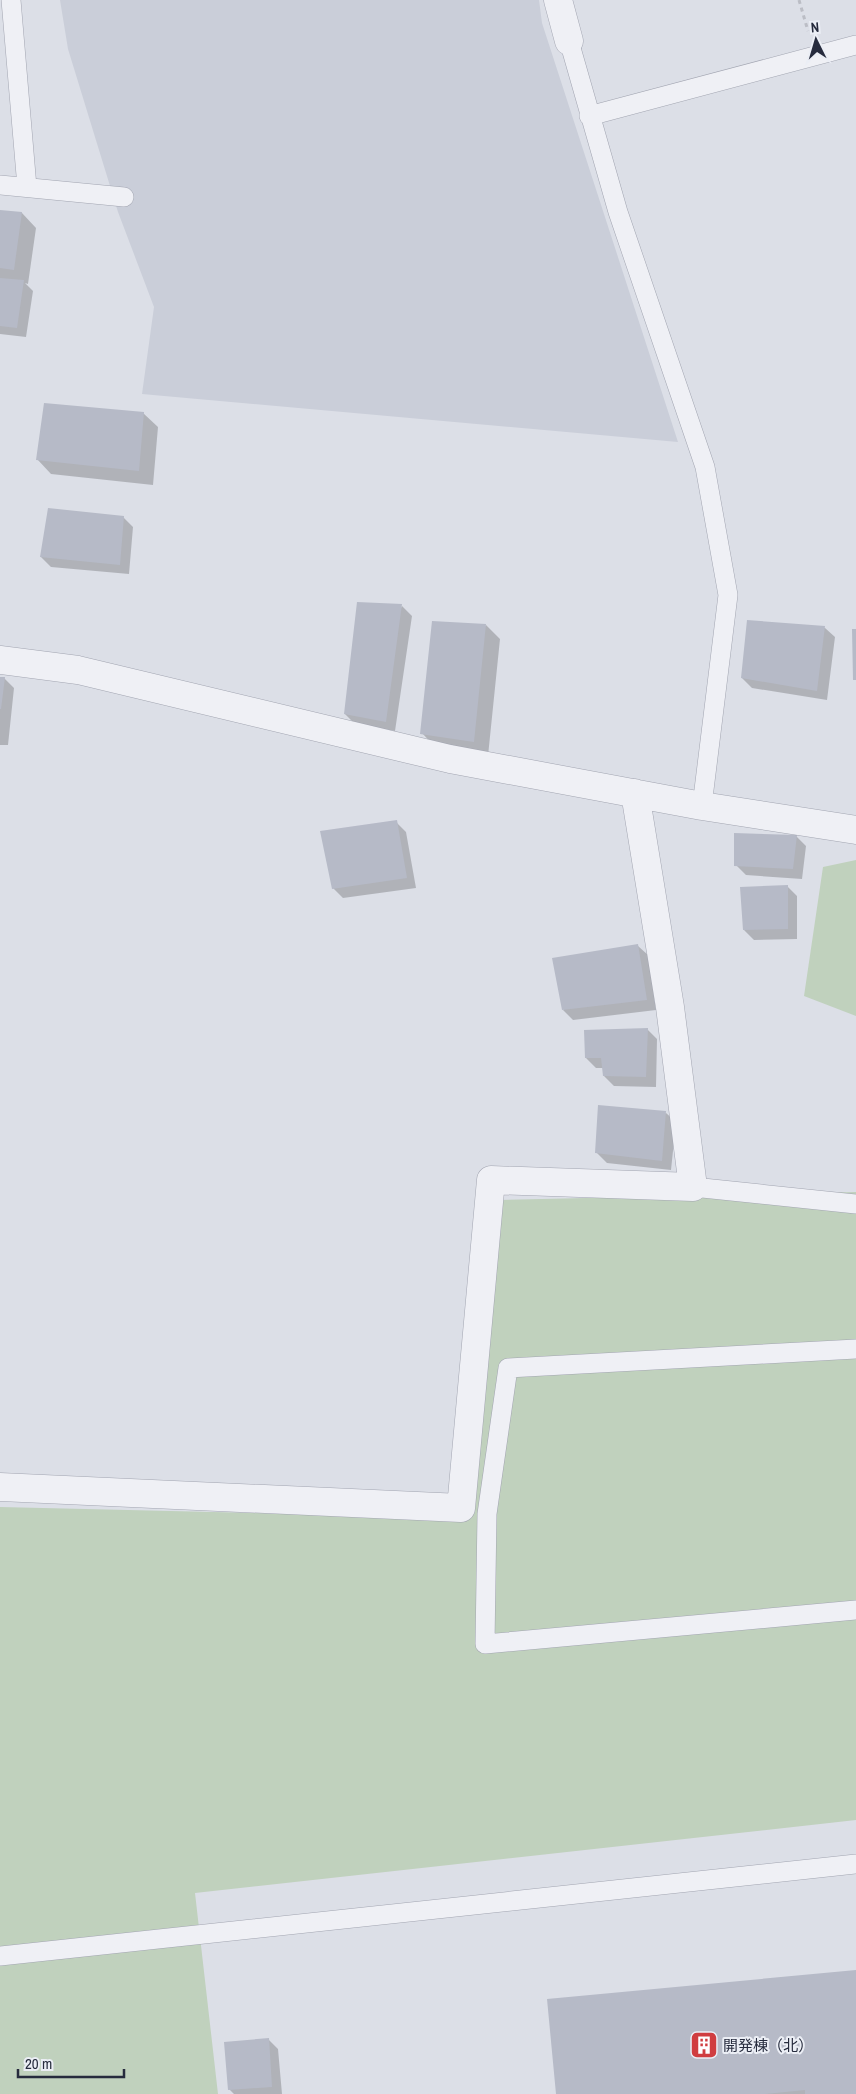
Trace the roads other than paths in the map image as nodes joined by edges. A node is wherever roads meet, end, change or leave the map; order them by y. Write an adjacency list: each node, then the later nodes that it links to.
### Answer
1 (11, 0): 7 (lane)
2 (558, 0): 3 (street)
3 (569, 41): 5 (lane)
4 (856, 45): 5 (lane)
5 (589, 116): 11 (lane)
6 (0, 185): 7 (lane)
7 (26, 188): 8 (lane)
8 (124, 197)
9 (0, 660): 10 (street)
10 (635, 793): 11 (street); 13 (street)
11 (702, 806): 12 (street)
12 (856, 830)
13 (693, 1187): 14 (lane); 16 (street)
14 (856, 1204)
15 (856, 1349): 17 (lane)
16 (0, 1487)
17 (856, 1610)
18 (856, 1864): 19 (lane)
19 (0, 1956)

